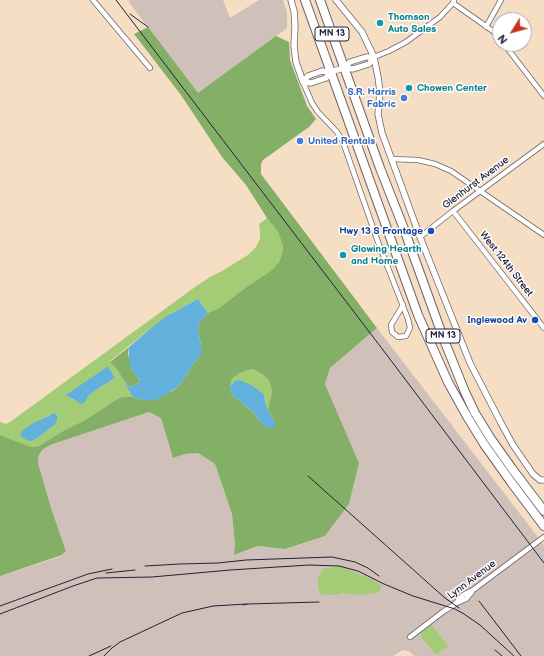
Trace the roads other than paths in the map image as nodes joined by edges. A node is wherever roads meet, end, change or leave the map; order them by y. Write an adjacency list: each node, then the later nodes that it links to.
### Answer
1 (93, 0): 12 (street)
2 (290, 0): 15 (street)
3 (304, 0): 14 (highway, MN 13)
4 (320, 0): 13 (highway, MN 13)
5 (336, 0): 11 (street)
6 (502, 0): 8 (street)
7 (453, 2): 8 (street); 11 (street)
8 (486, 27): 9 (street)
9 (492, 31)
10 (510, 52): 16 (street)
11 (374, 57): 13 (street); 18 (street)
12 (150, 68)
13 (344, 68): 14 (street); 26 (highway, MN 13)
14 (330, 72): 15 (street); 27 (highway, MN 13)
15 (303, 82): 23 (street)
16 (544, 96)
17 (544, 144): 19 (street, Glenhurst Avenue)
18 (391, 159): 19 (street); 22 (street)
19 (480, 191): 20 (street, Glenhurst Avenue); 21 (street)
20 (453, 211): 22 (street, Glenhurst Avenue); 24 (street, West 124th Street)
21 (544, 235)
22 (420, 237): 25 (street)
23 (403, 305): 23 (street)
24 (543, 324)
25 (544, 480)
26 (544, 511)
27 (544, 526)
28 (544, 537): 29 (street, Lynn Avenue)
29 (410, 637)

